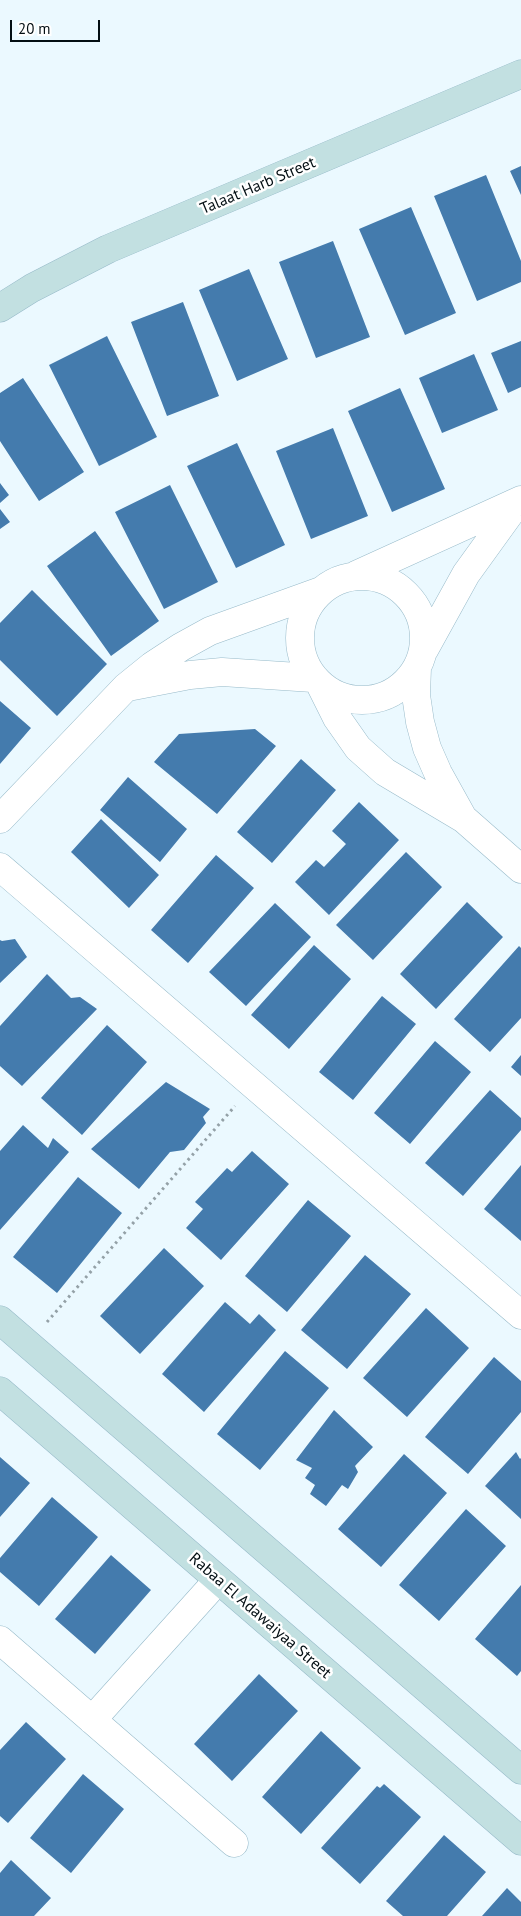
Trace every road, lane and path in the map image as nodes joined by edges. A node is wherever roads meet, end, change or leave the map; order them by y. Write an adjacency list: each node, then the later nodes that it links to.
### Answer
1 (521, 74): 2 (street, Talaat Harb Street)
2 (0, 308)
3 (520, 500): 4 (street); 6 (street)
4 (356, 575): 5 (street); 6 (street)
5 (320, 590): 7 (street); 8 (street)
6 (420, 659): 7 (street); 9 (street)
7 (317, 682): 8 (street); 9 (street)
8 (126, 687): 10 (street)
9 (464, 819): 12 (street)
10 (0, 820)
11 (0, 867): 13 (street)
12 (521, 868)
13 (253, 1084): 14 (street); 16 (path)
14 (521, 1315)
15 (0, 1320): 16 (street)
16 (28, 1344): 21 (street)
17 (0, 1391): 18 (street, Rabaa El Adawaiyaa Street)
18 (218, 1580): 20 (street); 22 (street, Rabaa El Adawaiyaa Street)
19 (0, 1640): 20 (street)
20 (92, 1720): 23 (street)
21 (521, 1770)
22 (521, 1841)
23 (234, 1843)

